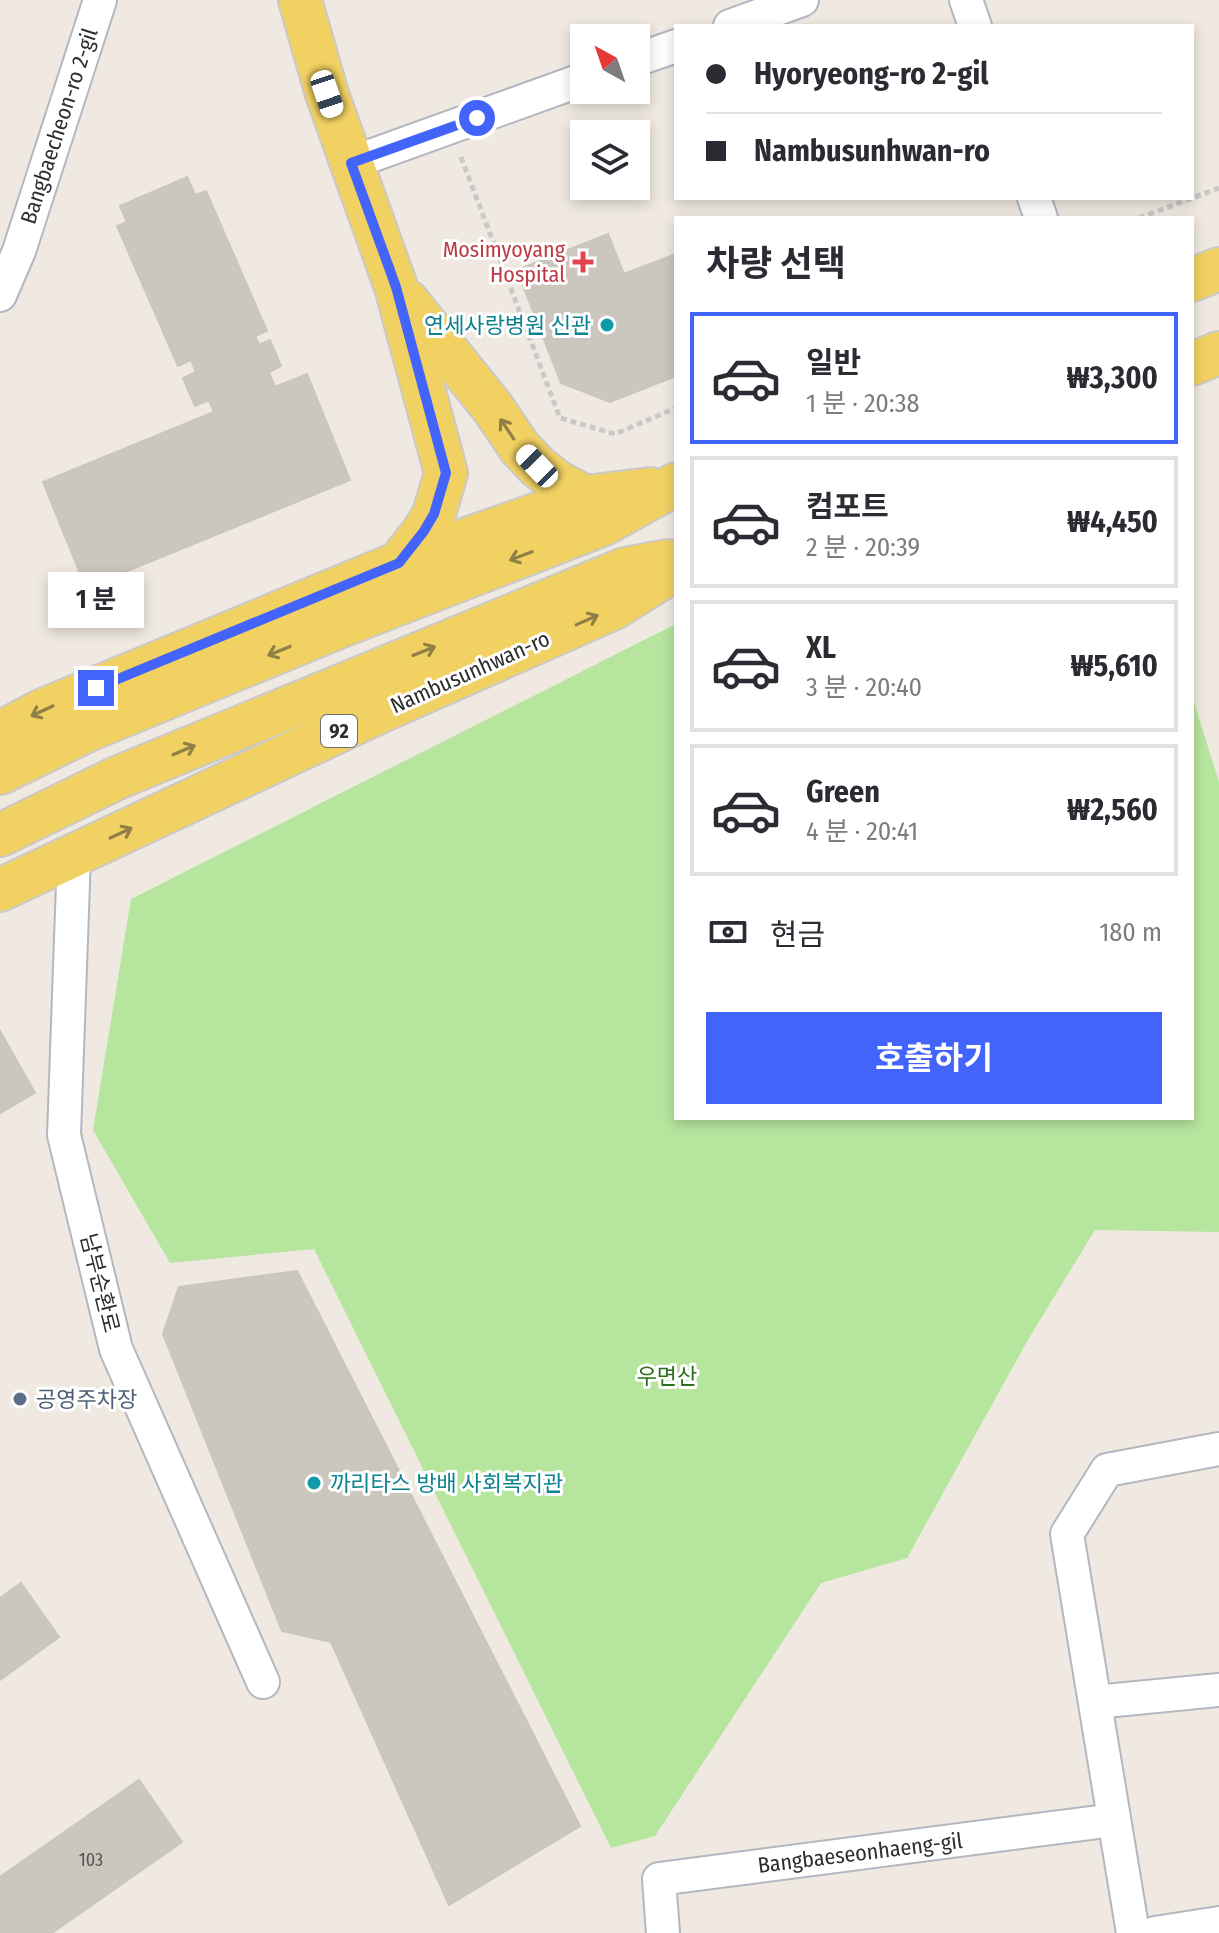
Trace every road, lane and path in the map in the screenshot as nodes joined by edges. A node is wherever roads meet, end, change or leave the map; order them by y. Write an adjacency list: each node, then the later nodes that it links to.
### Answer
1 (100, 0): 16 (street, Bangbaecheon-ro 2-gil)
2 (300, 0): 11 (main road)
3 (802, 0): 5 (street)
4 (966, 0): 6 (street)
5 (736, 24)
6 (974, 24)
7 (674, 47): 8 (street)
8 (650, 55)
9 (570, 84): 10 (street)
10 (450, 127): 11 (street); 23 (path)
11 (351, 163): 19 (main road)
12 (1219, 188): 13 (path)
13 (1194, 197)
14 (1187, 200): 15 (path)
15 (1144, 216)
16 (9, 247): 20 (street, Bangbaecheon-ro 2-gil)
17 (1219, 269): 18 (main road)
18 (1194, 279)
19 (396, 287): 25 (main road, one-way to 19); 27 (main road)
20 (0, 295)
21 (1219, 353): 22 (main road)
22 (1194, 363)
23 (674, 409)
24 (671, 486): 25 (main road); 30 (main road, one-way to 30)
25 (586, 497): 27 (main road)
26 (674, 559): 31 (main road, Nambusunhwan-ro / 92, one-way to 26)
27 (399, 563): 29 (main road, one-way to 29)
28 (674, 570): 32 (main road, Nambusunhwan-ro / 92, one-way to 28)
29 (0, 733)
30 (0, 773)
31 (0, 835)
32 (74, 855): 33 (main road, Nambusunhwan-ro / 92); 35 (street, 남부순환로)
33 (0, 890)
34 (1219, 1449): 37 (street)
35 (263, 1682)
36 (1219, 1690): 37 (street)
37 (1095, 1702): 38 (street)
38 (1114, 1820): 40 (street, Bangbaeseonhaeng-gil); 41 (street)
39 (1219, 1923): 42 (street)
40 (663, 1933)
41 (1133, 1933)
42 (1155, 1933)

